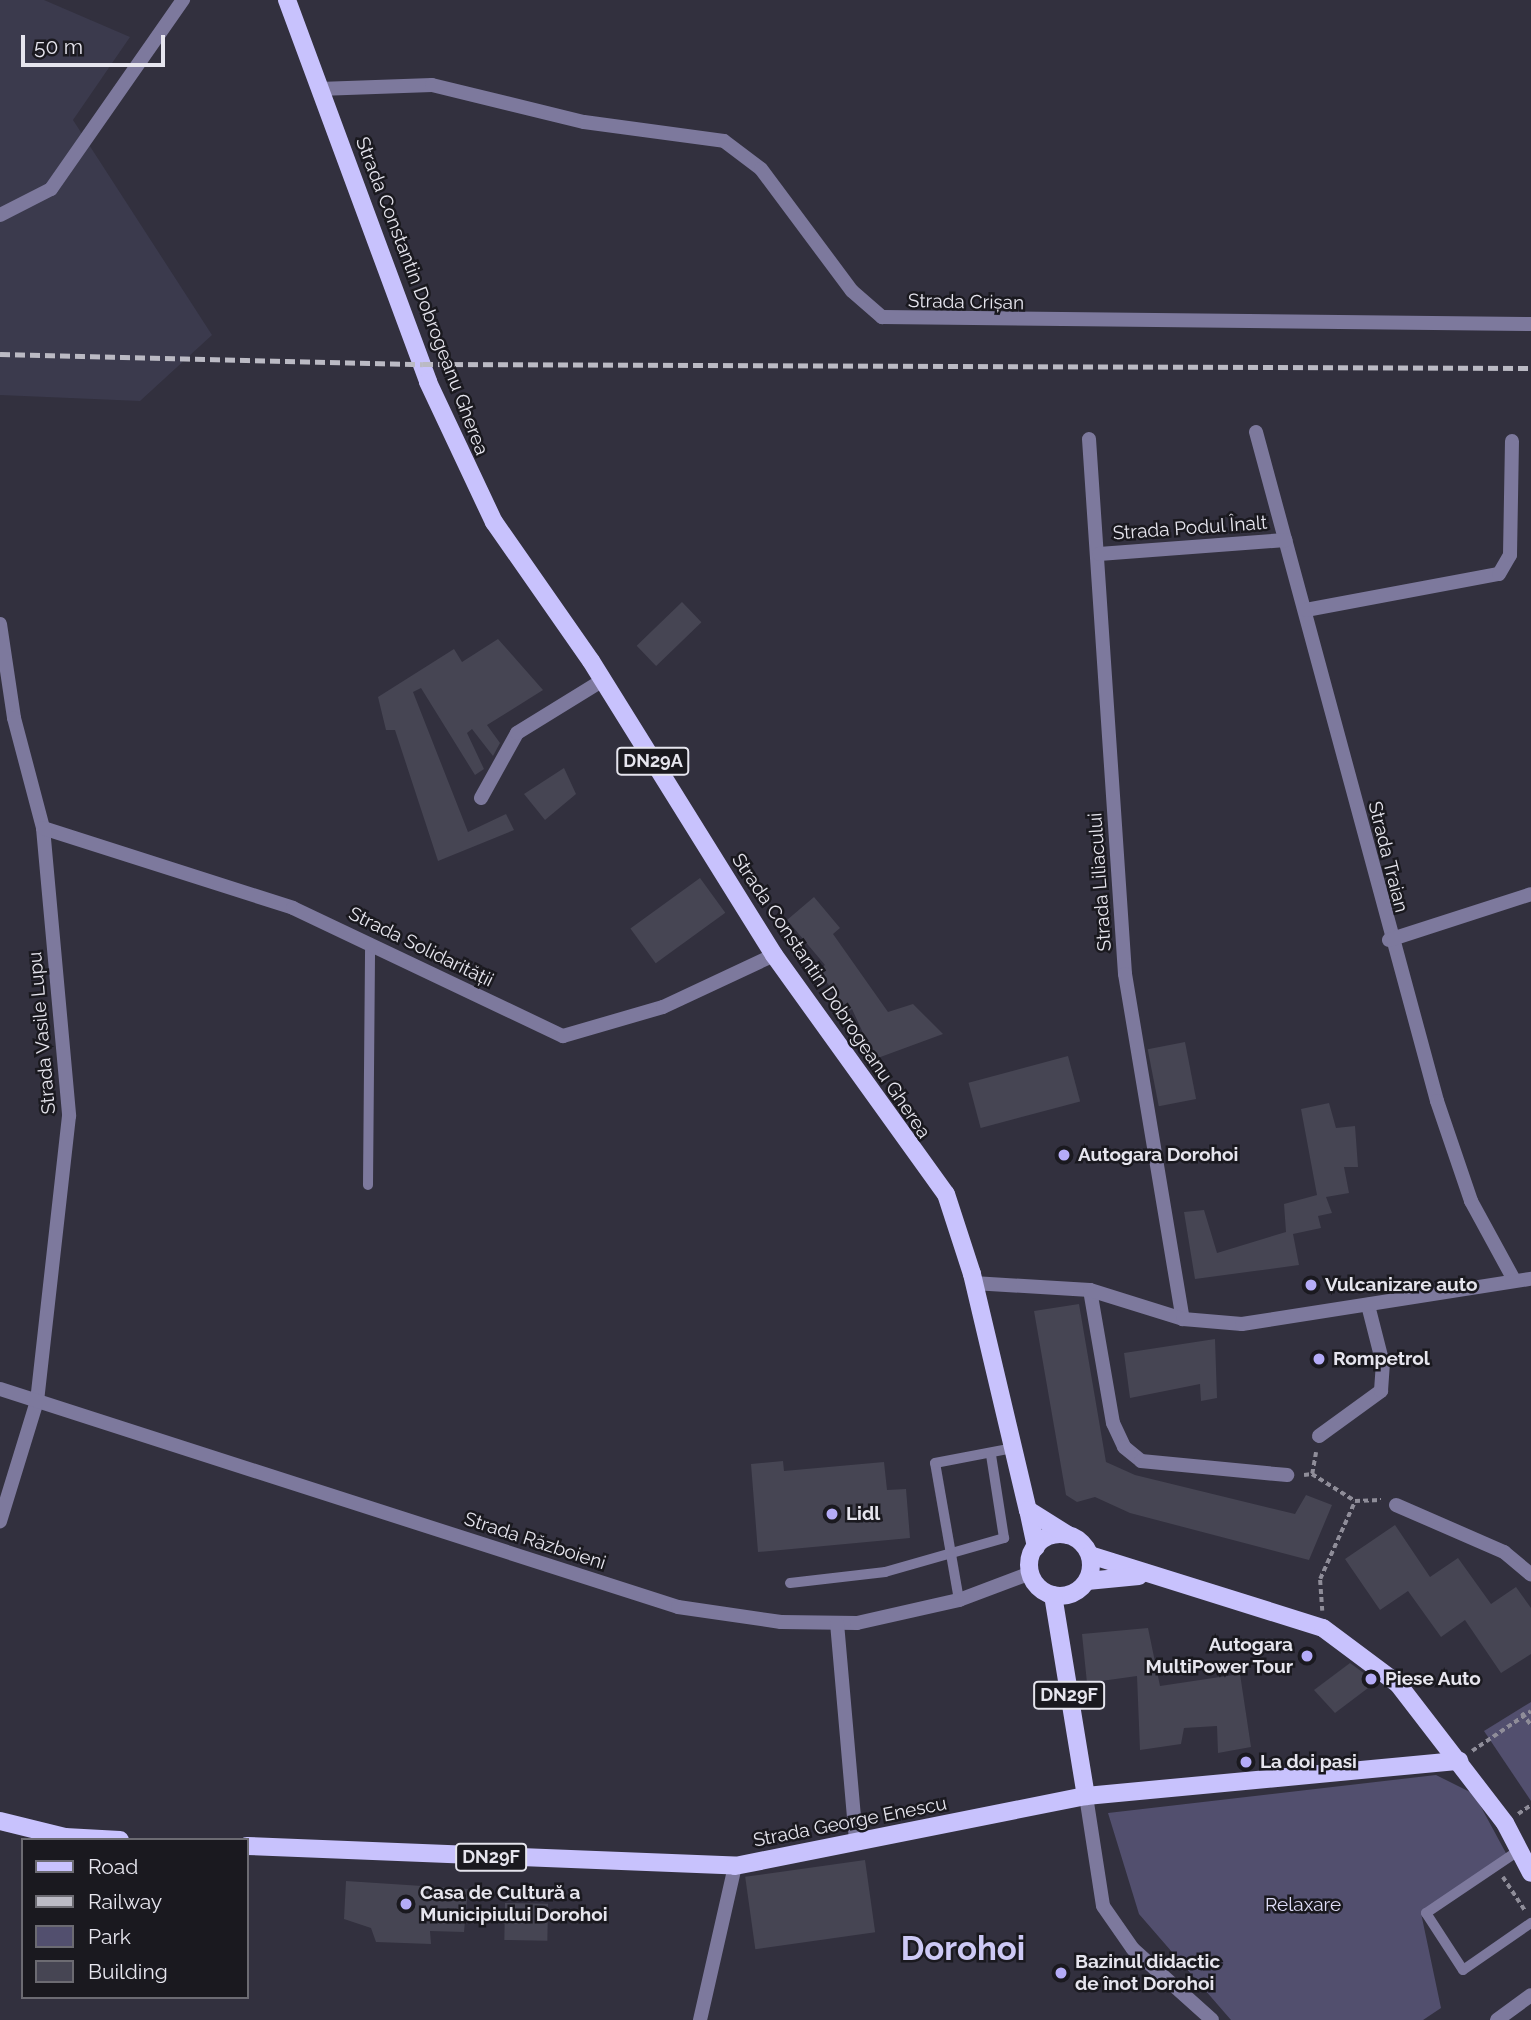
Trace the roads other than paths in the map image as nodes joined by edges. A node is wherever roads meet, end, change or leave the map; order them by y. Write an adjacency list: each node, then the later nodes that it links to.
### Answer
1 (183, 0): 4 (street)
2 (287, 0): 3 (main road, Strada Constantin Dobrogeanu Gherea / DN29A)
3 (319, 89): 5 (street, Strada Crișan); 13 (main road, Strada Constantin Dobrogeanu Gherea / DN29A)
4 (0, 215)
5 (1531, 324)
6 (1256, 432): 9 (street, Strada Traian)
7 (1089, 439): 10 (street, Strada Liliacului)
8 (1513, 441): 11 (street)
9 (1285, 540): 10 (street, Strada Podul Înalt); 11 (street, Strada Traian)
10 (1098, 554): 28 (street, Strada Liliacului)
11 (1306, 610): 19 (street, Strada Traian)
12 (0, 624): 15 (street, Strada Vasile Lupu)
13 (603, 680): 16 (street); 21 (main road, Strada Constantin Dobrogeanu Gherea / DN29A)
14 (0, 707): 15 (street)
15 (14, 718): 17 (street, Strada Vasile Lupu)
16 (481, 798)
17 (43, 828): 20 (street, Strada Solidarității); 30 (street, Strada Vasile Lupu)
18 (1531, 894): 19 (street)
19 (1389, 940): 24 (street, Strada Traian)
20 (370, 943): 21 (street, Strada Solidarității); 22 (lane)
21 (774, 955): 25 (main road, Strada Constantin Dobrogeanu Gherea / DN29A)
22 (368, 1185)
23 (1531, 1279): 24 (street)
24 (1514, 1280): 27 (street)
25 (973, 1283): 26 (street); 32 (main road, Strada Constantin Dobrogeanu Gherea / DN29A)
26 (1090, 1290): 28 (street); 34 (street)
27 (1368, 1305): 28 (street); 31 (street)
28 (1183, 1319)
29 (0, 1389): 30 (street, Strada Războieni)
30 (37, 1401): 37 (street, Strada Vasile Lupu); 49 (street, Strada Războieni)
31 (1319, 1436)
32 (1013, 1448): 33 (lane); 36 (main road, Strada Constantin Dobrogeanu Gherea / DN29A)
33 (991, 1455): 40 (lane); 40 (lane)
34 (1287, 1475)
35 (1396, 1505): 43 (street)
36 (1028, 1510): 38 (main road); 39 (main road, Strada Constantin Dobrogeanu Gherea / DN29A)
37 (0, 1521)
38 (1068, 1535): 39 (main road); 41 (main road)
39 (1036, 1547): 42 (main road)
40 (949, 1555): 46 (lane); 48 (lane)
41 (1090, 1555): 44 (main road); 45 (main road)
42 (1031, 1573): 47 (main road); 48 (street, Strada Războieni)
43 (1531, 1575)
44 (1146, 1576): 45 (main road); 50 (main road)
45 (1087, 1581): 47 (main road)
46 (790, 1583)
47 (1053, 1595): 51 (main road, DN29F)
48 (959, 1600): 49 (street, Strada Războieni)
49 (837, 1623): 54 (street)
50 (1459, 1761): 51 (main road, Strada George Enescu / DN29F); 56 (main road)
51 (1086, 1796): 54 (main road, Strada George Enescu / DN29F); 62 (street)
52 (0, 1821): 53 (main road)
53 (83, 1838)
54 (856, 1842): 57 (main road, Strada George Enescu / DN29F)
55 (248, 1846): 57 (main road, Strada George Enescu / DN29F)
56 (1518, 1851): 58 (main road); 59 (lane)
57 (735, 1866): 61 (street)
58 (1531, 1873)
59 (1531, 1921)
60 (1531, 1995): 63 (street)
61 (700, 2020)
62 (1212, 2020)
63 (1497, 2020)

